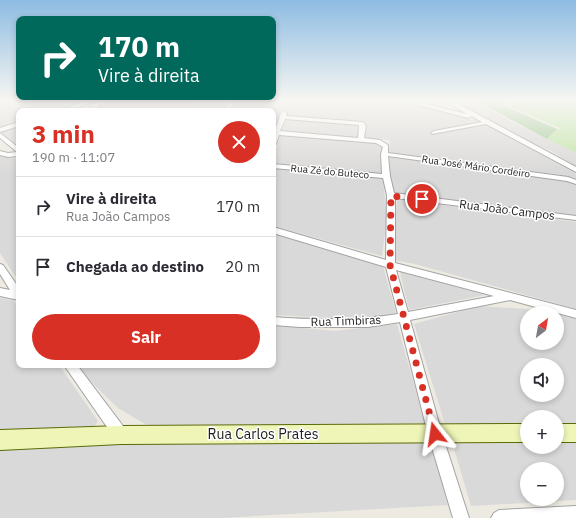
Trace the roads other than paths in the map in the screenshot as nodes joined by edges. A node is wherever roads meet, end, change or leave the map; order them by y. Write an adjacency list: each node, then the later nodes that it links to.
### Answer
1 (280, 124): 7 (street)
2 (362, 124): 10 (street)
3 (480, 124): 8 (street)
4 (487, 124): 16 (street)
5 (16, 125): 6 (street)
6 (0, 130)
7 (277, 133): 10 (street, Rua José Mário Cordeiro)
8 (434, 134)
9 (0, 135): 11 (street)
10 (361, 139): 12 (street, Rua José Mário Cordeiro)
11 (16, 149)
12 (385, 150): 17 (street); 18 (street, Rua José Mário Cordeiro)
13 (0, 153): 14 (street)
14 (16, 153)
15 (276, 166): 17 (street, Rua Zé do Buteco)
16 (576, 170)
17 (386, 176): 19 (street)
18 (576, 182)
19 (391, 196): 20 (street, Rua João Campos); 22 (street)
20 (576, 218)
21 (276, 231): 22 (street)
22 (390, 265): 27 (street); 29 (street)
23 (0, 267): 24 (street)
24 (16, 291)
25 (0, 292): 26 (street)
26 (16, 295)
27 (512, 296): 28 (street); 29 (street, Rua Timbiras)
28 (576, 314)
29 (405, 318): 30 (street, Rua Timbiras); 35 (street)
30 (276, 321)
31 (72, 368): 36 (street)
32 (520, 433): 35 (street, Rua Carlos Prates)
33 (564, 433): 34 (street)
34 (576, 433)
35 (435, 434): 36 (street, Rua Carlos Prates); 39 (street)
36 (121, 435): 37 (street, Rua Carlos Prates)
37 (0, 440)
38 (576, 513): 40 (street)
39 (461, 518)
40 (499, 518)

